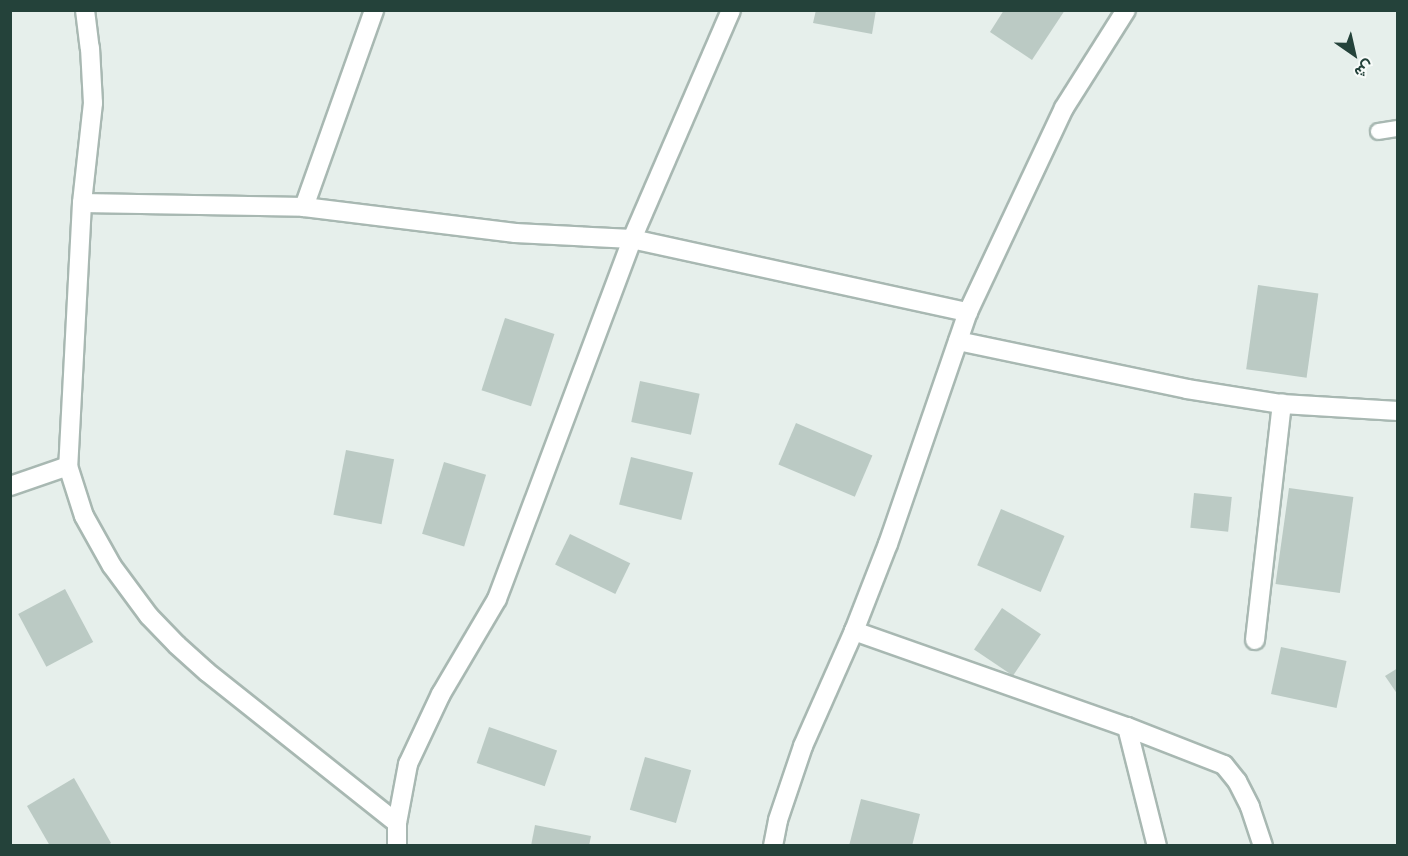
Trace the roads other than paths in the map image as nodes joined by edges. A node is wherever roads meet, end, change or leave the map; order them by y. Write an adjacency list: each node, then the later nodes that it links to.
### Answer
1 (85, 10): 7 (street)
2 (374, 10): 8 (street)
3 (731, 10): 9 (street)
4 (1126, 10): 10 (street)
5 (1398, 128): 6 (lane)
6 (1378, 131)
7 (82, 203): 8 (street); 14 (street)
8 (304, 207): 9 (street)
9 (632, 239): 10 (street); 19 (street)
10 (968, 312): 11 (street)
11 (958, 340): 12 (street); 16 (street)
12 (1282, 404): 13 (street); 17 (street)
13 (1398, 411)
14 (68, 466): 15 (street); 19 (street)
15 (10, 486)
16 (854, 631): 18 (street); 21 (street)
17 (1255, 640)
18 (1126, 727): 22 (street); 23 (street)
19 (397, 823): 20 (street)
20 (397, 846)
21 (772, 846)
22 (1157, 846)
23 (1263, 846)

